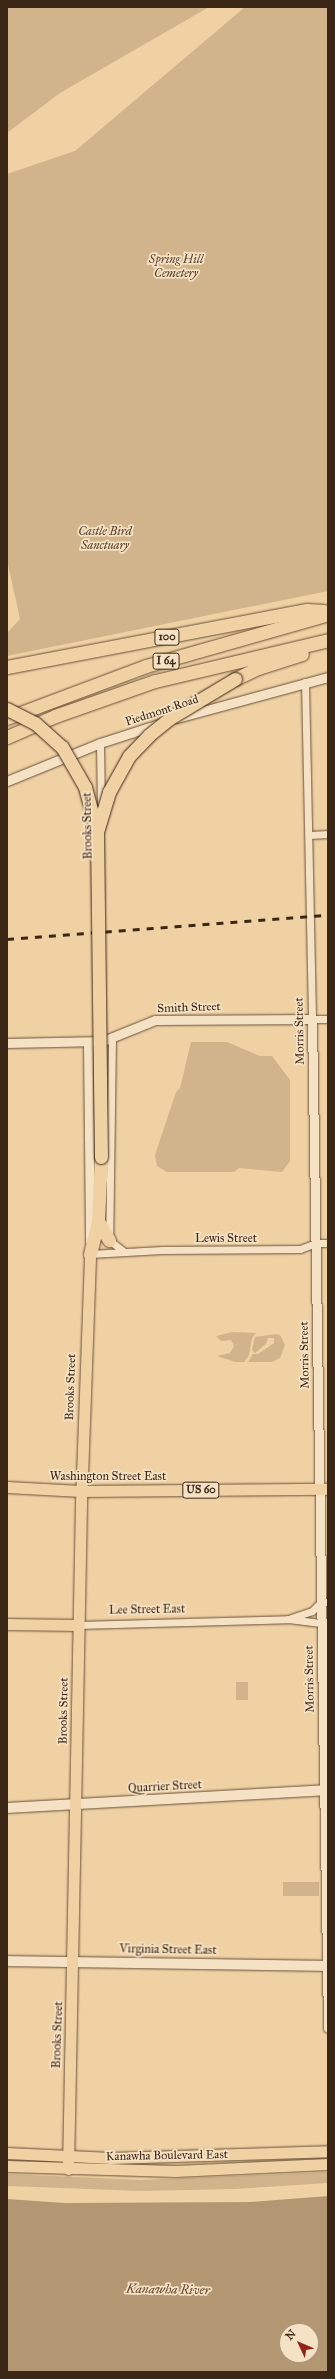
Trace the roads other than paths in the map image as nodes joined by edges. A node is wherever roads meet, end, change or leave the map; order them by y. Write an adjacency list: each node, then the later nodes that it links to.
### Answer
1 (328, 613): 4 (highway, 100); 8 (highway, I 64)
2 (328, 640): 9 (highway, I 64)
3 (328, 646): 12 (highway, bridge)
4 (7, 667)
5 (328, 677): 6 (street, Piedmont Road)
6 (305, 682): 10 (street, Piedmont Road); 14 (street, Morris Street)
7 (7, 709): 12 (highway, bridge)
8 (7, 718)
9 (7, 737)
10 (100, 743): 11 (street, Piedmont Road); 15 (street, Brooks Street)
11 (7, 781)
12 (97, 832): 21 (highway, bridge)
13 (328, 834): 14 (street)
14 (309, 835): 16 (street, Morris Street)
15 (103, 908)
16 (312, 1019): 17 (street, Smith Street); 18 (street, Smith Street); 24 (street, Morris Street)
17 (328, 1019)
18 (112, 1037): 20 (street, Smith Street); 22 (street)
19 (7, 1043): 20 (street, Smith Street)
20 (88, 1043): 26 (street)
21 (98, 1221): 22 (highway); 26 (highway)
22 (110, 1240): 25 (street)
23 (328, 1243): 24 (street, Lewis Street)
24 (316, 1244): 25 (street, Lewis Street); 28 (street, Morris Street)
25 (123, 1251): 26 (street, Lewis Street)
26 (90, 1254): 29 (main road, Brooks Street)
27 (7, 1487): 29 (main road, Washington Street East / US 60)
28 (324, 1489): 29 (main road, Washington Street East / US 60); 30 (street, Morris Street)
29 (81, 1491): 34 (main road, Brooks Street)
30 (324, 1602): 31 (street, Lee Street East); 32 (street, Morris Street)
31 (288, 1619): 32 (street, Lee Street East); 34 (street, Lee Street East)
32 (321, 1623): 35 (street, Morris Street)
33 (7, 1624): 34 (main road, Lee Street East)
34 (78, 1626): 36 (main road, Brooks Street)
35 (326, 1790): 36 (main road, Quarrier Street); 40 (street, Morris Street)
36 (75, 1805): 37 (main road, Quarrier Street); 39 (main road, Brooks Street)
37 (7, 1808)
38 (7, 1961): 39 (main road, Virginia Street East)
39 (74, 1962): 40 (main road, Virginia Street East); 44 (main road, Brooks Street)
40 (328, 1966): 41 (street, Morris Street)
41 (328, 2028)
42 (328, 2151): 44 (main road, Kanawha Boulevard East)
43 (7, 2153): 44 (main road, Kanawha Boulevard East)
44 (68, 2156): 47 (main road, Brooks Street)
45 (328, 2164): 47 (main road, Kanawha Boulevard East)
46 (7, 2166): 47 (main road, Kanawha Boulevard East)
47 (68, 2169)

